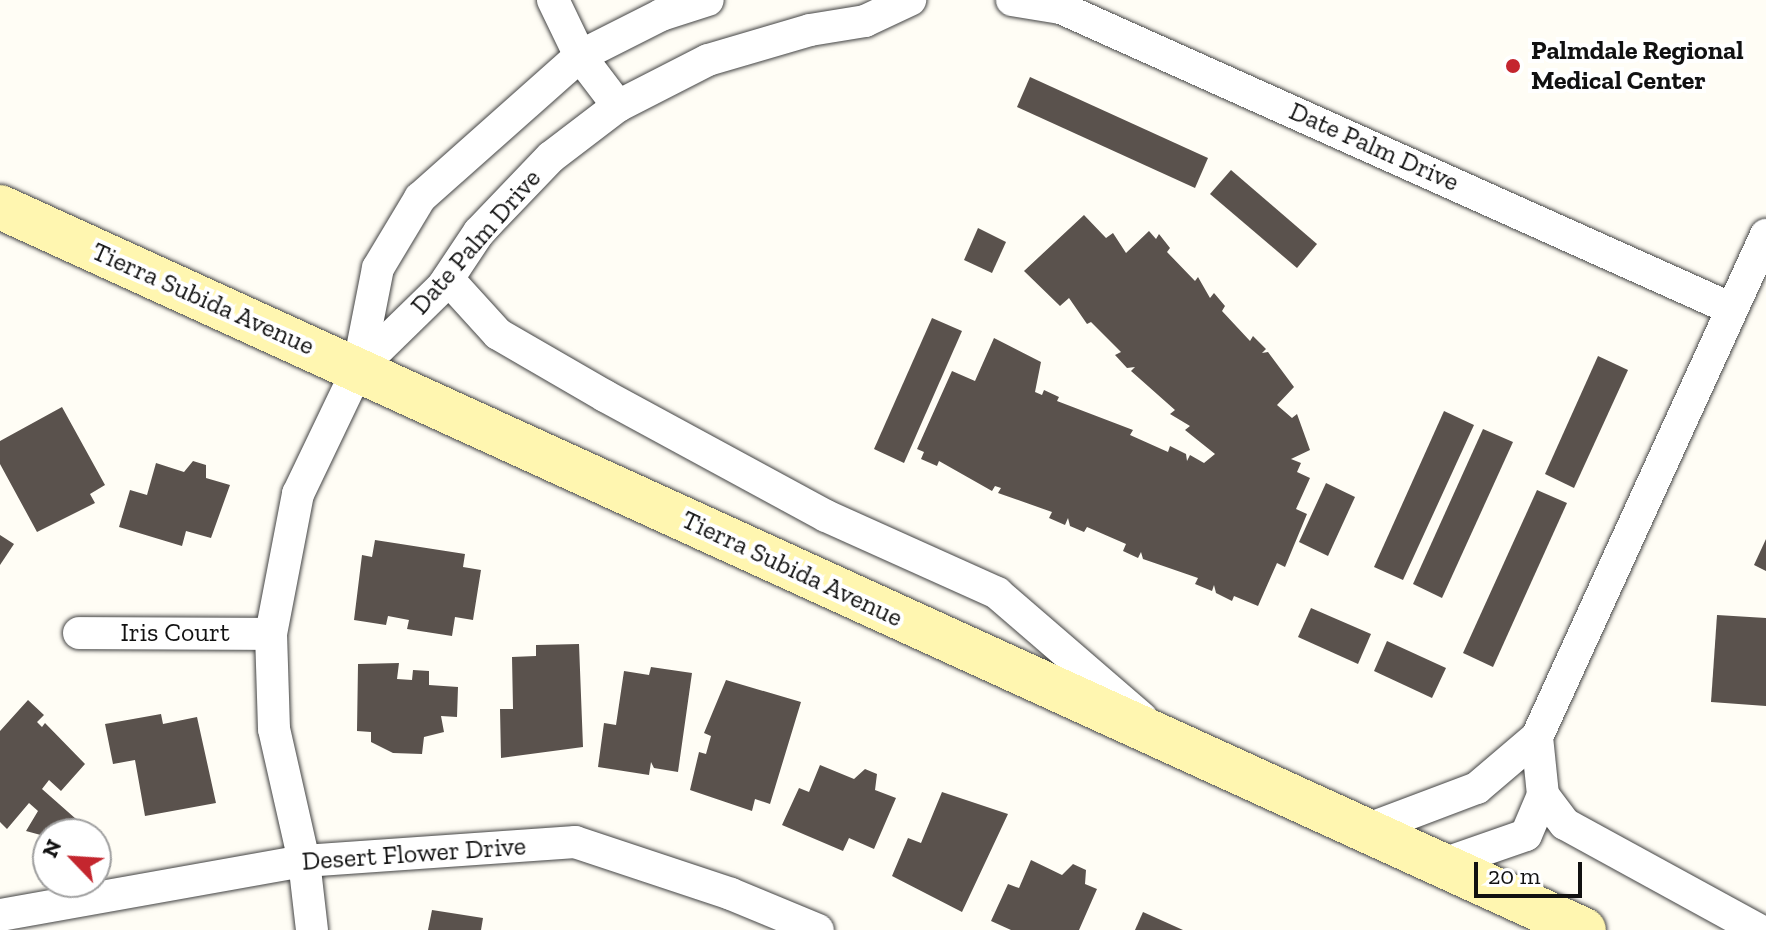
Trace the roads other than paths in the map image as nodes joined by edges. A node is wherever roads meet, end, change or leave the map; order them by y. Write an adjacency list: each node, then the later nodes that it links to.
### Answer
1 (553, 0): 5 (street)
2 (708, 0): 5 (street, Date Palm Drive)
3 (910, 0): 6 (street, Date Palm Drive)
4 (1012, 0): 10 (street, Date Palm Drive)
5 (580, 56): 6 (street); 11 (street, Date Palm Drive)
6 (618, 106): 9 (street, Date Palm Drive)
7 (0, 207): 11 (main road, Tierra Subida Avenue)
8 (1766, 235): 10 (street)
9 (448, 279): 11 (street, Date Palm Drive); 15 (street)
10 (1732, 309): 14 (street)
11 (358, 369): 13 (street, Date Palm Drive); 15 (main road, Tierra Subida Avenue)
12 (79, 633): 13 (street, Iris Court)
13 (271, 634): 18 (street, Date Palm Drive)
14 (1537, 737): 16 (street); 17 (street)
15 (1172, 744): 17 (main road, Tierra Subida Avenue)
16 (1543, 795): 19 (street); 24 (street)
17 (1363, 831): 19 (main road, Tierra Subida Avenue)
18 (304, 861): 20 (street, Desert Flower Drive); 21 (street, Date Palm Drive); 22 (street, Desert Flower Drive)
19 (1437, 866): 23 (main road, Tierra Subida Avenue)
20 (0, 915)
21 (312, 930)
22 (818, 930)
23 (1584, 930)
24 (1759, 930)

